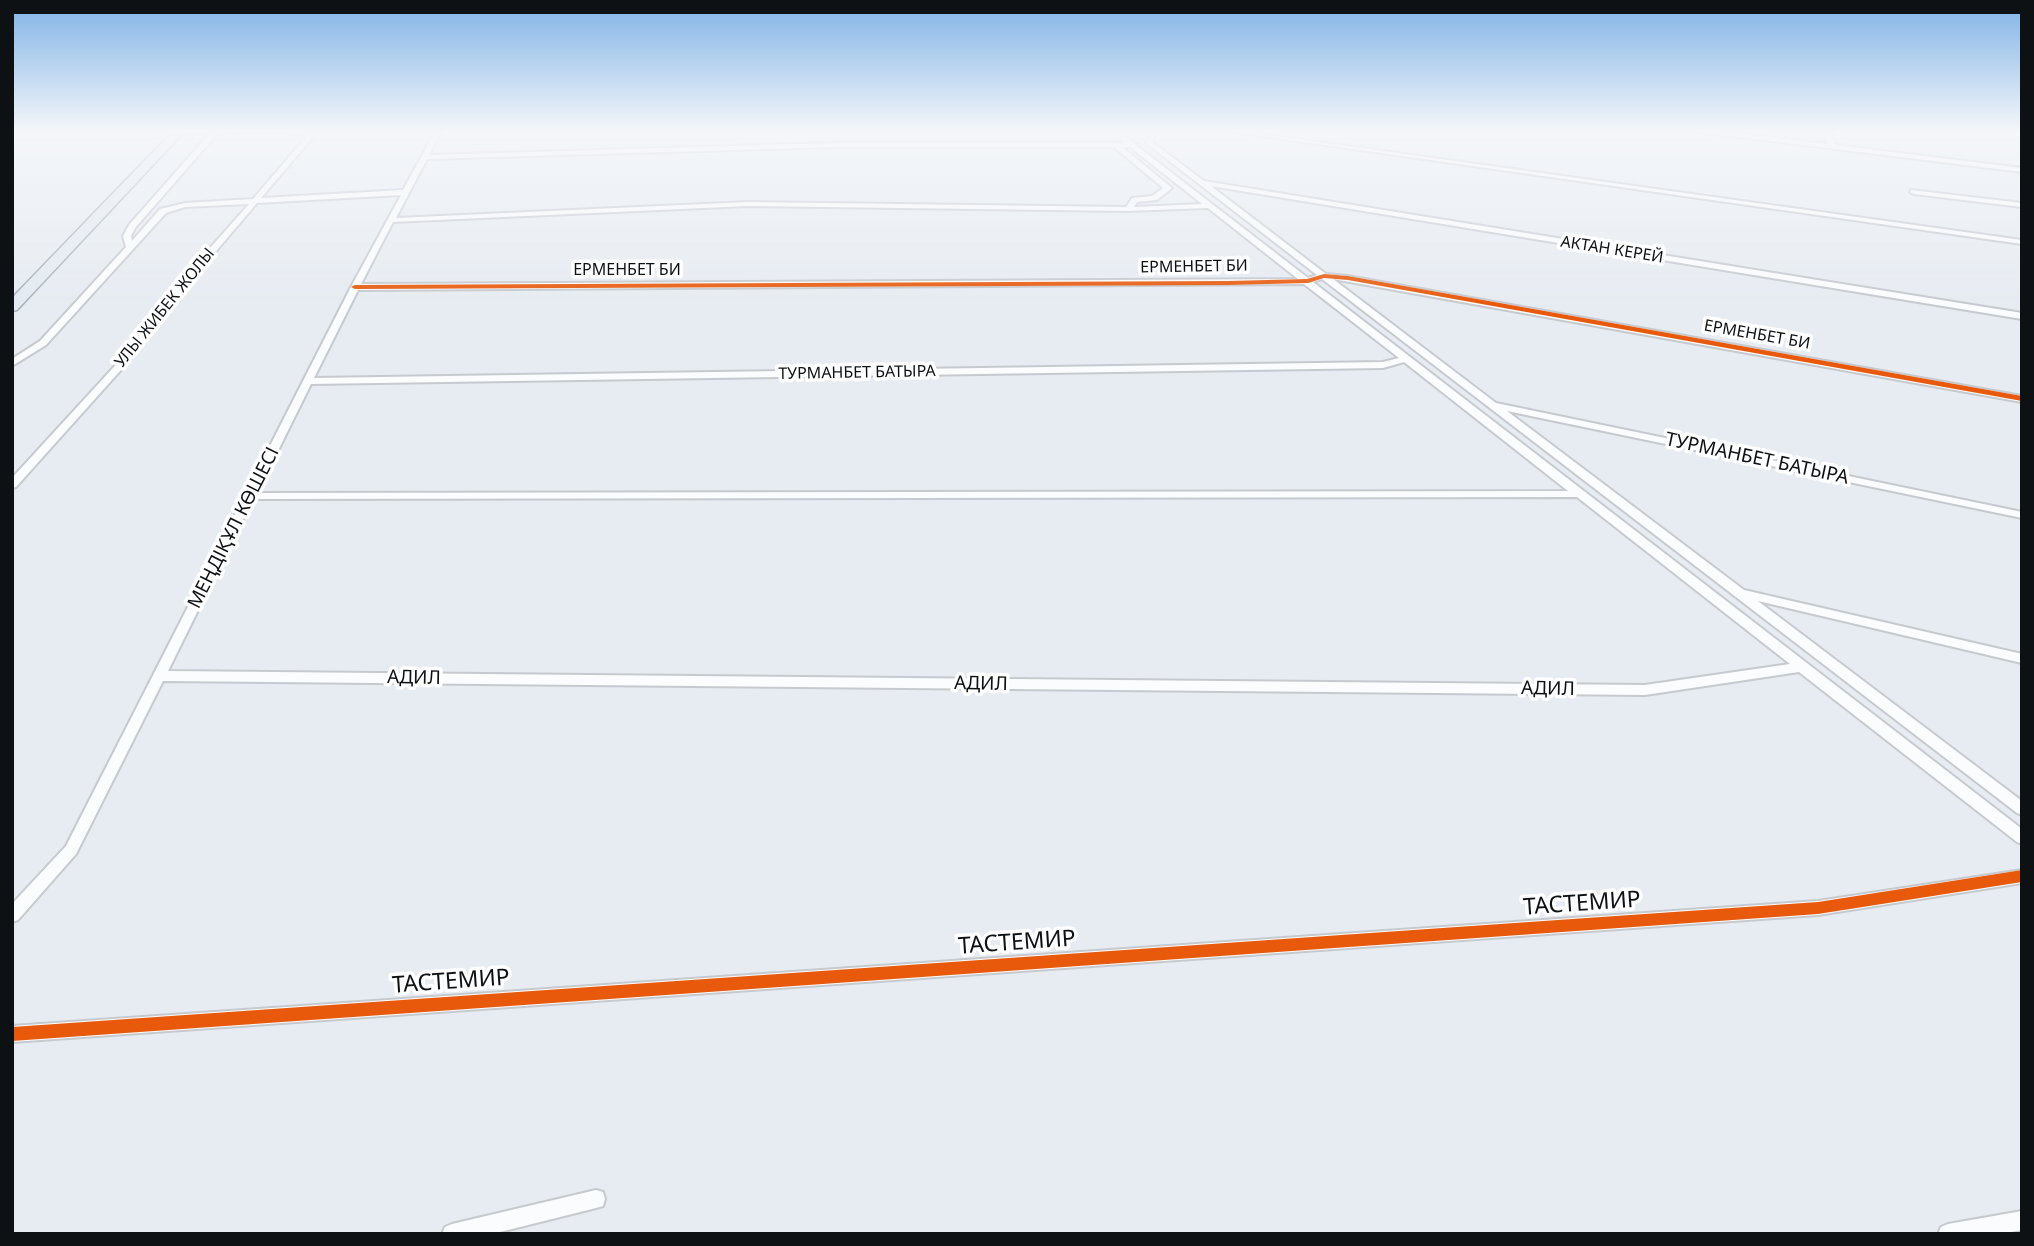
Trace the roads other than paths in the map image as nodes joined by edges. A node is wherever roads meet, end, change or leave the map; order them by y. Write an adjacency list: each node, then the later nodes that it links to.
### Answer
1 (130, 188): 22 (highway)
2 (164, 188): 18 (street)
3 (264, 188): 12 (street, УЛЫ ЖИБЕК ЖОЛЫ)
4 (409, 188): 10 (street, МЕҢДІҚҰЛ КӨШЕСІ)
5 (1168, 188): 15 (street)
6 (1188, 188): 14 (street)
7 (1209, 188): 19 (street)
8 (1234, 188): 23 (street, АКТАН КЕРЕЙ)
9 (1637, 188): 17 (street)
10 (407, 192): 12 (street); 16 (street, МЕҢДІҚҰЛ КӨШЕСІ)
11 (1914, 192): 13 (street)
12 (253, 201): 18 (street); 29 (street, УЛЫ ЖИБЕК ЖОЛЫ)
13 (2022, 205)
14 (1211, 206): 15 (street); 20 (street)
15 (1128, 209): 16 (street)
16 (392, 220): 21 (street, МЕҢДІҚҰЛ КӨШЕСІ)
17 (2022, 242)
18 (129, 246): 25 (street)
19 (1324, 276): 20 (street, ЕРМЕНБЕТ БИ); 27 (street, ЕРМЕНБЕТ БИ); 28 (street)
20 (1308, 281): 21 (street, ЕРМЕНБЕТ БИ); 24 (street)
21 (355, 287): 26 (street, МЕҢДІҚҰЛ КӨШЕСІ)
22 (12, 307)
23 (2022, 316)
24 (1406, 359): 26 (street, ТУРМАНБЕТ БАТЫРА); 30 (street)
25 (12, 363)
26 (307, 381): 31 (street, МЕҢДІҚҰЛ КӨШЕСІ)
27 (2022, 399)
28 (1492, 404): 32 (street, ТУРМАНБЕТ БАТЫРА); 33 (street)
29 (12, 485)
30 (1578, 494): 31 (street); 35 (street)
31 (250, 496): 36 (street, МЕҢДІҚҰЛ КӨШЕСІ)
32 (2022, 515)
33 (1739, 592): 34 (street); 37 (street)
34 (2022, 659)
35 (1802, 667): 36 (street, АДИЛ); 38 (street)
36 (159, 676): 40 (street, МЕҢДІҚҰЛ КӨШЕСІ)
37 (2022, 809)
38 (2022, 838)
39 (2022, 876): 41 (street, ТАСТЕМИР)
40 (12, 915)
41 (12, 1034)
42 (596, 1199): 44 (street)
43 (2022, 1220): 45 (street)
44 (452, 1234)
45 (1948, 1234)

